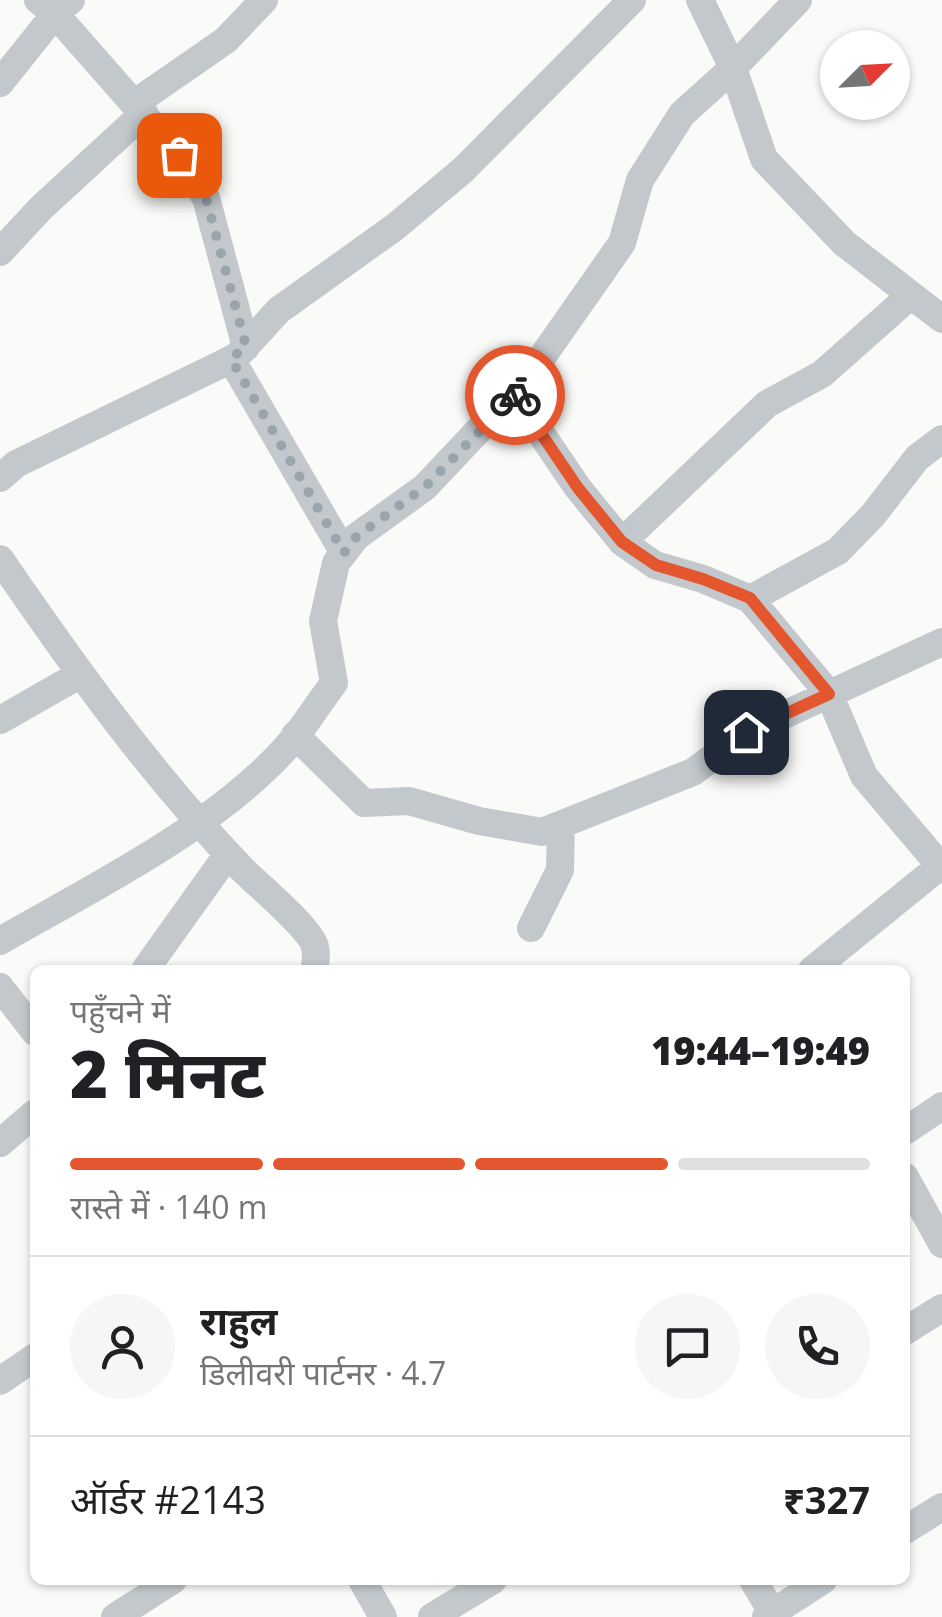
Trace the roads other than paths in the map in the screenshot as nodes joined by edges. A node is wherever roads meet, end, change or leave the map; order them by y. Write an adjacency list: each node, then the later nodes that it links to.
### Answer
1 (264, 0): 8 (street)
2 (632, 0): 11 (street)
3 (700, 0): 6 (street)
4 (798, 0): 6 (street)
5 (55, 5): 7 (street); 8 (street)
6 (733, 68): 10 (street); 12 (street)
7 (0, 83)
8 (139, 108): 9 (street); 11 (street)
9 (0, 252)
10 (929, 303): 15 (street)
11 (238, 353): 14 (street); 16 (street)
12 (514, 394): 15 (street); 16 (street)
13 (942, 439): 18 (street)
14 (0, 478)
15 (622, 542): 18 (street)
16 (344, 553): 23 (street)
17 (0, 559): 20 (street)
18 (750, 598): 21 (street)
19 (942, 642): 21 (street)
20 (79, 675): 22 (street); 24 (street)
21 (829, 694): 25 (street); 27 (street)
22 (0, 720)
23 (295, 736): 24 (street); 25 (street)
24 (198, 822): 26 (street); 29 (street)
25 (561, 824): 28 (street)
26 (228, 854): 30 (street); 31 (street)
27 (941, 867): 32 (street)
28 (531, 928)
29 (0, 942)
30 (149, 965)
31 (316, 965)
32 (818, 965)
33 (0, 986): 34 (street)
34 (30, 1025)
35 (942, 1106): 37 (street)
36 (30, 1117): 38 (street)
37 (910, 1128)
38 (0, 1143)
39 (910, 1186): 40 (street)
40 (942, 1244)
41 (942, 1308): 42 (street)
42 (910, 1328)
43 (30, 1360): 44 (street)
44 (0, 1381)
45 (942, 1507): 46 (street)
46 (910, 1527)
47 (165, 1585): 53 (street)
48 (365, 1585): 54 (street)
49 (486, 1585): 55 (street)
50 (755, 1585): 52 (street)
51 (817, 1585): 52 (street)
52 (771, 1616)
53 (115, 1617)
54 (383, 1617)
55 (432, 1617)

